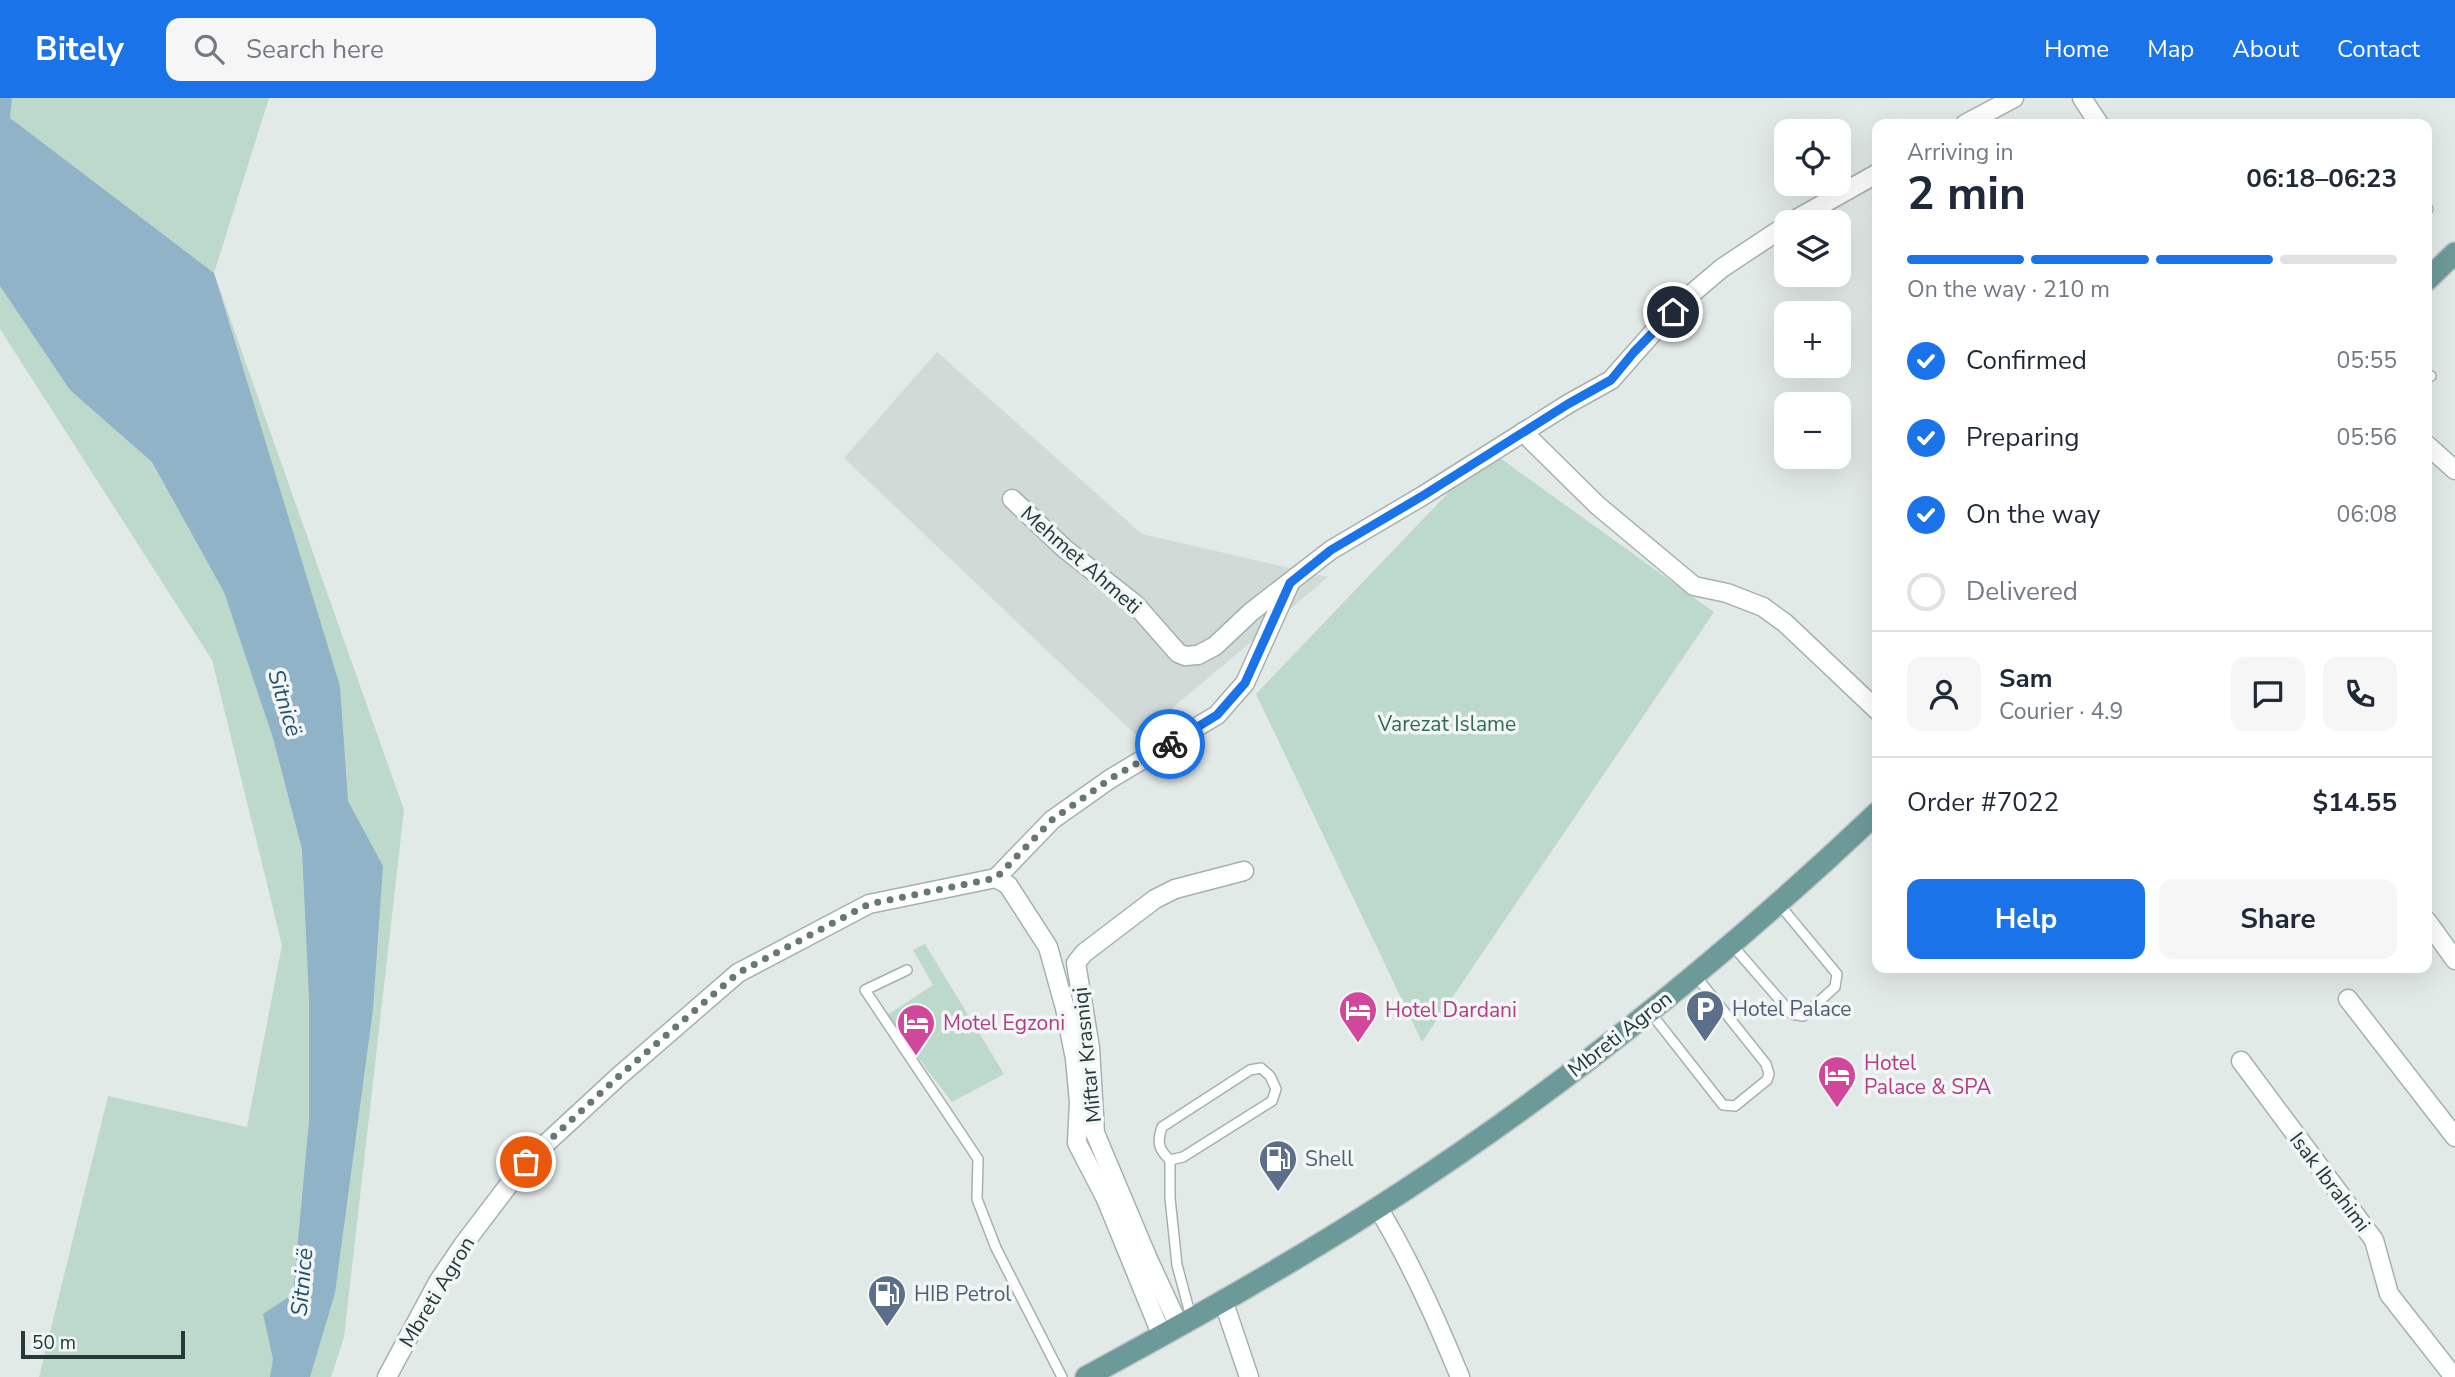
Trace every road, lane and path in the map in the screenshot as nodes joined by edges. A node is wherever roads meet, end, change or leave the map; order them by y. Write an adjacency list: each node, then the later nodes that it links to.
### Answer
1 (2014, 98): 3 (street)
2 (2082, 98): 4 (street)
3 (1974, 119)
4 (2096, 119)
5 (1872, 176): 6 (street)
6 (1812, 210)
7 (1774, 234): 10 (street, Mehmet Ahmeti)
8 (2455, 253): 9 (main road)
9 (2432, 275)
10 (1523, 432): 14 (street, Mehmet Ahmeti); 15 (street)
11 (2432, 449): 12 (street)
12 (2455, 470)
13 (1012, 499): 14 (street, Mehmet Ahmeti)
14 (1290, 583): 18 (street)
15 (1872, 705)
16 (1872, 818): 19 (main road, Mbreti Agron)
17 (1244, 871): 32 (street, Miftar Krasniqi)
18 (996, 878): 32 (street); 33 (street, Mbreti Agron)
19 (1779, 904): 21 (main road, Mbreti Agron); 21 (lane)
20 (2432, 928): 22 (street)
21 (1731, 945): 24 (main road, Mbreti Agron)
22 (2455, 960)
23 (907, 970): 34 (lane)
24 (1695, 975): 26 (main road, Mbreti Agron); 26 (lane)
25 (2347, 999): 28 (street)
26 (1650, 1012): 30 (main road, Mbreti Agron)
27 (2241, 1061): 38 (street, Isak Ibrahimi)
28 (2455, 1138)
29 (1170, 1160): 29 (lane); 32 (lane)
30 (1378, 1208): 31 (main road, Mbreti Agron); 37 (street)
31 (1223, 1300): 32 (main road, Mbreti Agron); 36 (street)
32 (1178, 1327): 35 (main road, Mbreti Agron)
33 (387, 1377)
34 (1062, 1377)
35 (1086, 1377)
36 (1250, 1377)
37 (1460, 1377)
38 (2454, 1377)

